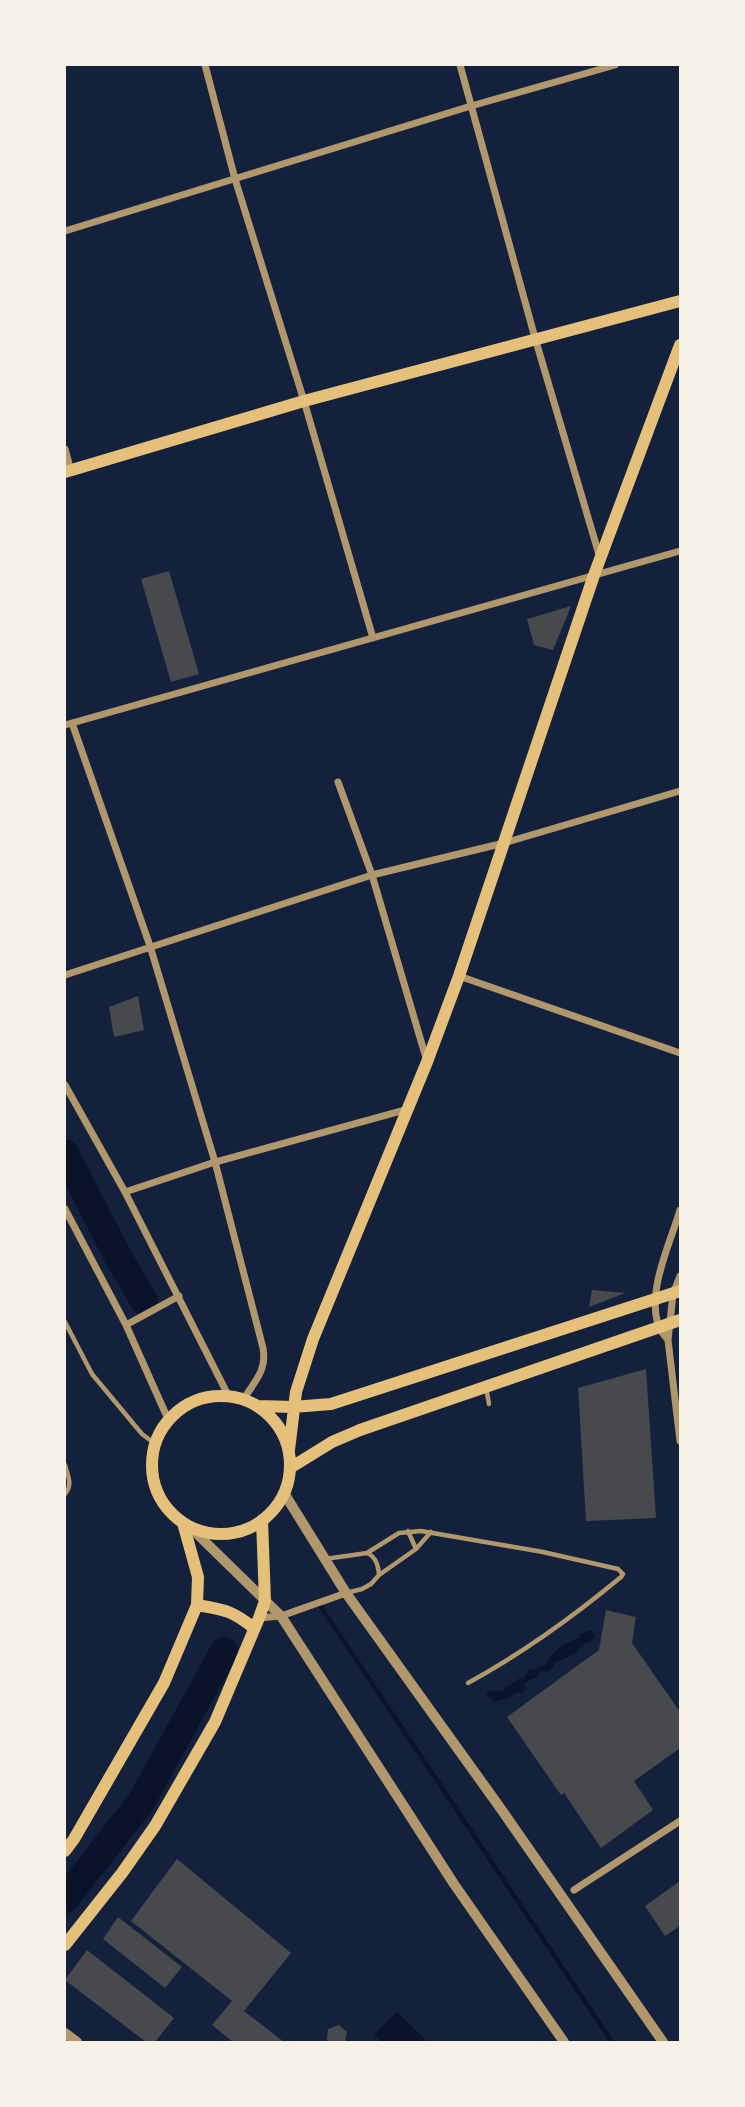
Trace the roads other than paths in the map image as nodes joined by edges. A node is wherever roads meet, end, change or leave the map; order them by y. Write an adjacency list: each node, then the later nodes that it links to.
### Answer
1 (205, 65): 5 (street)
2 (460, 65): 4 (street)
3 (615, 65): 4 (street)
4 (471, 106): 5 (street); 8 (street)
5 (235, 179): 6 (street); 10 (street)
6 (65, 231)
7 (680, 301): 8 (main road)
8 (535, 338): 10 (main road); 14 (street)
9 (680, 345): 14 (main road)
10 (304, 401): 12 (main road); 16 (street)
11 (65, 449): 12 (street)
12 (68, 471)
13 (680, 551): 15 (street)
14 (600, 558): 15 (main road)
15 (594, 575): 16 (street); 20 (main road)
16 (373, 638): 17 (street)
17 (69, 724): 22 (street)
18 (338, 782): 21 (street)
19 (680, 791): 20 (street)
20 (504, 843): 21 (street); 24 (main road)
21 (372, 875): 22 (street); 26 (street)
22 (150, 946): 23 (street); 29 (street)
23 (65, 975)
24 (459, 976): 25 (street); 26 (main road)
25 (680, 1053)
26 (427, 1062): 28 (main road)
27 (65, 1085): 30 (street)
28 (408, 1110): 29 (street); 45 (main road)
29 (215, 1162): 30 (street); 42 (street)
30 (125, 1192): 35 (street)
31 (65, 1209): 39 (street)
32 (680, 1210): 36 (street)
33 (680, 1276): 34 (street)
34 (676, 1293): 36 (main road); 38 (street)
35 (178, 1296): 39 (street); 41 (street)
36 (655, 1300): 38 (street); 45 (main road)
37 (65, 1322): 48 (lane)
38 (670, 1324): 40 (main road); 47 (street)
39 (125, 1325): 46 (street)
40 (486, 1386): 43 (lane); 51 (main road)
41 (228, 1395): 42 (main road); 46 (main road)
42 (244, 1399): 44 (main road)
43 (489, 1404)
44 (258, 1406): 45 (main road); 49 (main road)
45 (293, 1407): 49 (main road)
46 (168, 1419): 48 (main road)
47 (680, 1441)
48 (154, 1443): 55 (main road)
49 (289, 1450): 51 (main road)
50 (65, 1465): 53 (lane)
51 (290, 1468): 52 (main road)
52 (284, 1493): 54 (main road); 60 (street)
53 (65, 1494)
54 (262, 1520): 55 (main road); 63 (main road)
55 (187, 1525): 63 (street); 64 (main road)
56 (408, 1531): 57 (lane); 58 (lane); 59 (lane)
57 (432, 1531): 58 (lane); 67 (lane)
58 (416, 1549): 61 (lane)
59 (367, 1553): 60 (lane); 61 (lane)
60 (325, 1559): 62 (street)
61 (379, 1575): 62 (lane)
62 (346, 1593): 65 (street); 75 (street)
63 (265, 1601): 65 (street); 66 (main road)
64 (197, 1605): 66 (main road); 69 (main road)
65 (281, 1615): 66 (street); 74 (street)
66 (257, 1623): 71 (main road)
67 (468, 1683)
68 (680, 1821): 70 (street)
69 (65, 1851)
70 (574, 1890)
71 (65, 1945)
72 (65, 2033): 73 (street)
73 (76, 2042)
74 (564, 2042)
75 (663, 2042)

